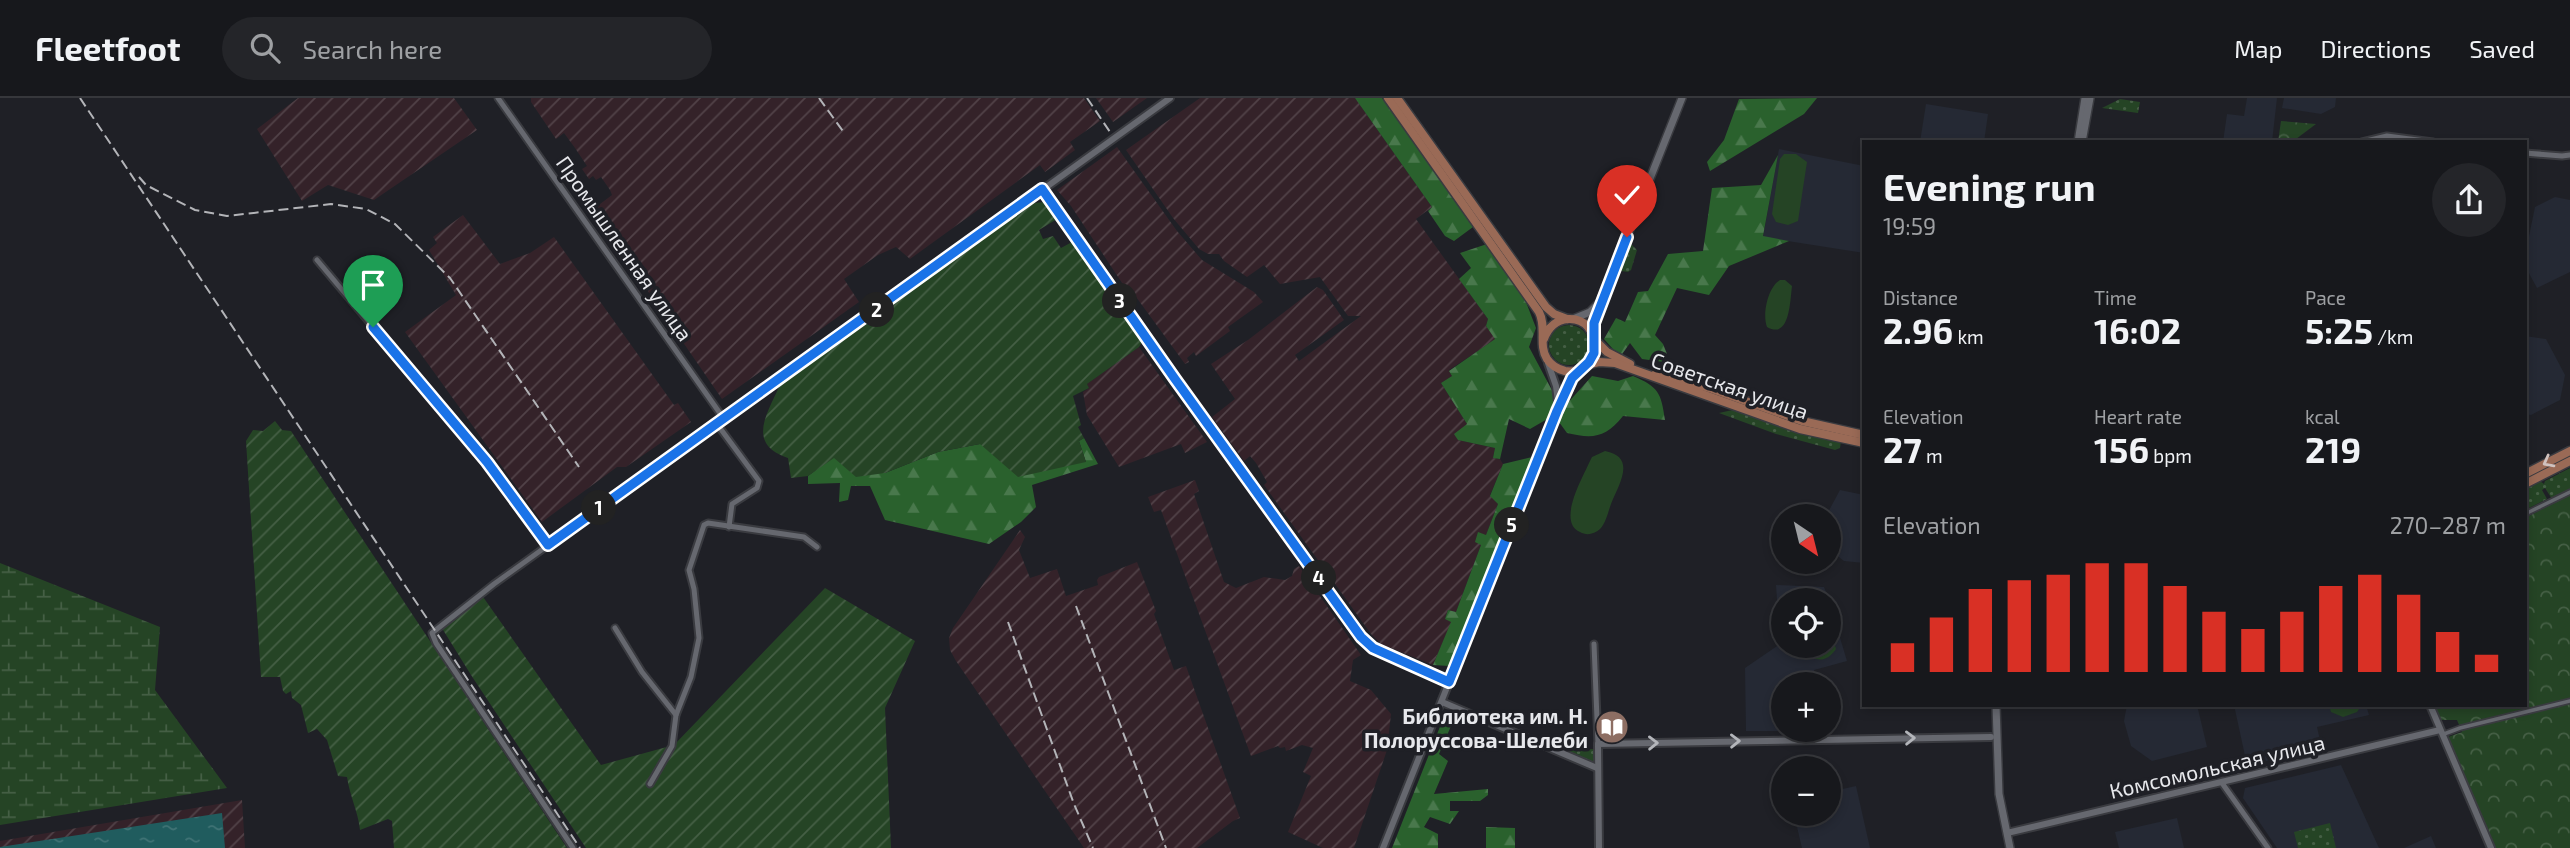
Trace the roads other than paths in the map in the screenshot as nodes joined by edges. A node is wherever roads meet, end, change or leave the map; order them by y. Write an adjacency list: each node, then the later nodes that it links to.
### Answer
1 (498, 98): 26 (street, Промышленная улица)
2 (1170, 98): 14 (street)
3 (1388, 98): 15 (main road)
4 (1397, 98): 15 (main road)
5 (1682, 98): 17 (main road)
6 (2084, 98): 8 (main road)
7 (2090, 98): 9 (main road)
8 (2080, 140)
9 (2080, 140)
10 (2370, 140): 11 (street)
11 (2418, 140)
12 (2527, 153): 13 (street)
13 (2570, 155)
14 (1042, 189): 26 (street); 41 (street)
15 (1482, 224): 18 (main road); 20 (main road)
16 (317, 260): 37 (street)
17 (1605, 292): 18 (main road); 19 (main road)
18 (1569, 319): 19 (main road); 20 (main road)
19 (1593, 336): 22 (main road); 23 (main road, Советская улица)
20 (1544, 339): 21 (main road)
21 (1546, 358): 22 (main road); 25 (street)
22 (1583, 367): 23 (main road, Советская улица); 25 (street)
23 (1636, 369): 24 (main road, Советская улица)
24 (1655, 375): 28 (main road, Советская улица); 29 (main road, Советская улица)
25 (1557, 411): 41 (street)
26 (724, 419): 27 (street)
27 (716, 424): 36 (street); 37 (street)
28 (1862, 435)
29 (1862, 443)
30 (2570, 451): 32 (main road, one-way to 32)
31 (2570, 461): 33 (main road)
32 (2527, 473)
33 (2527, 483)
34 (2570, 492): 35 (street)
35 (2527, 513)
36 (729, 527): 38 (street); 46 (street)
37 (548, 545): 54 (street)
38 (817, 547)
39 (615, 628): 46 (street)
40 (1594, 644): 49 (street)
41 (1449, 682): 43 (street)
42 (2570, 701): 47 (street)
43 (1442, 702): 50 (street); 55 (street)
44 (1994, 707): 48 (main road)
45 (2431, 707): 47 (street)
46 (676, 715): 52 (street)
47 (2441, 733): 51 (street, Комсомольская улица); 59 (street)
48 (1994, 737): 49 (street, one-way to 48); 53 (main road)
49 (1598, 744): 50 (street)
50 (1597, 768): 56 (street)
51 (2222, 783): 53 (street, Комсомольская улица); 58 (street)
52 (650, 784)
53 (2005, 834): 57 (main road)
54 (573, 848)
55 (1383, 848)
56 (1599, 848)
57 (2008, 848)
58 (2267, 848)
59 (2491, 848)

